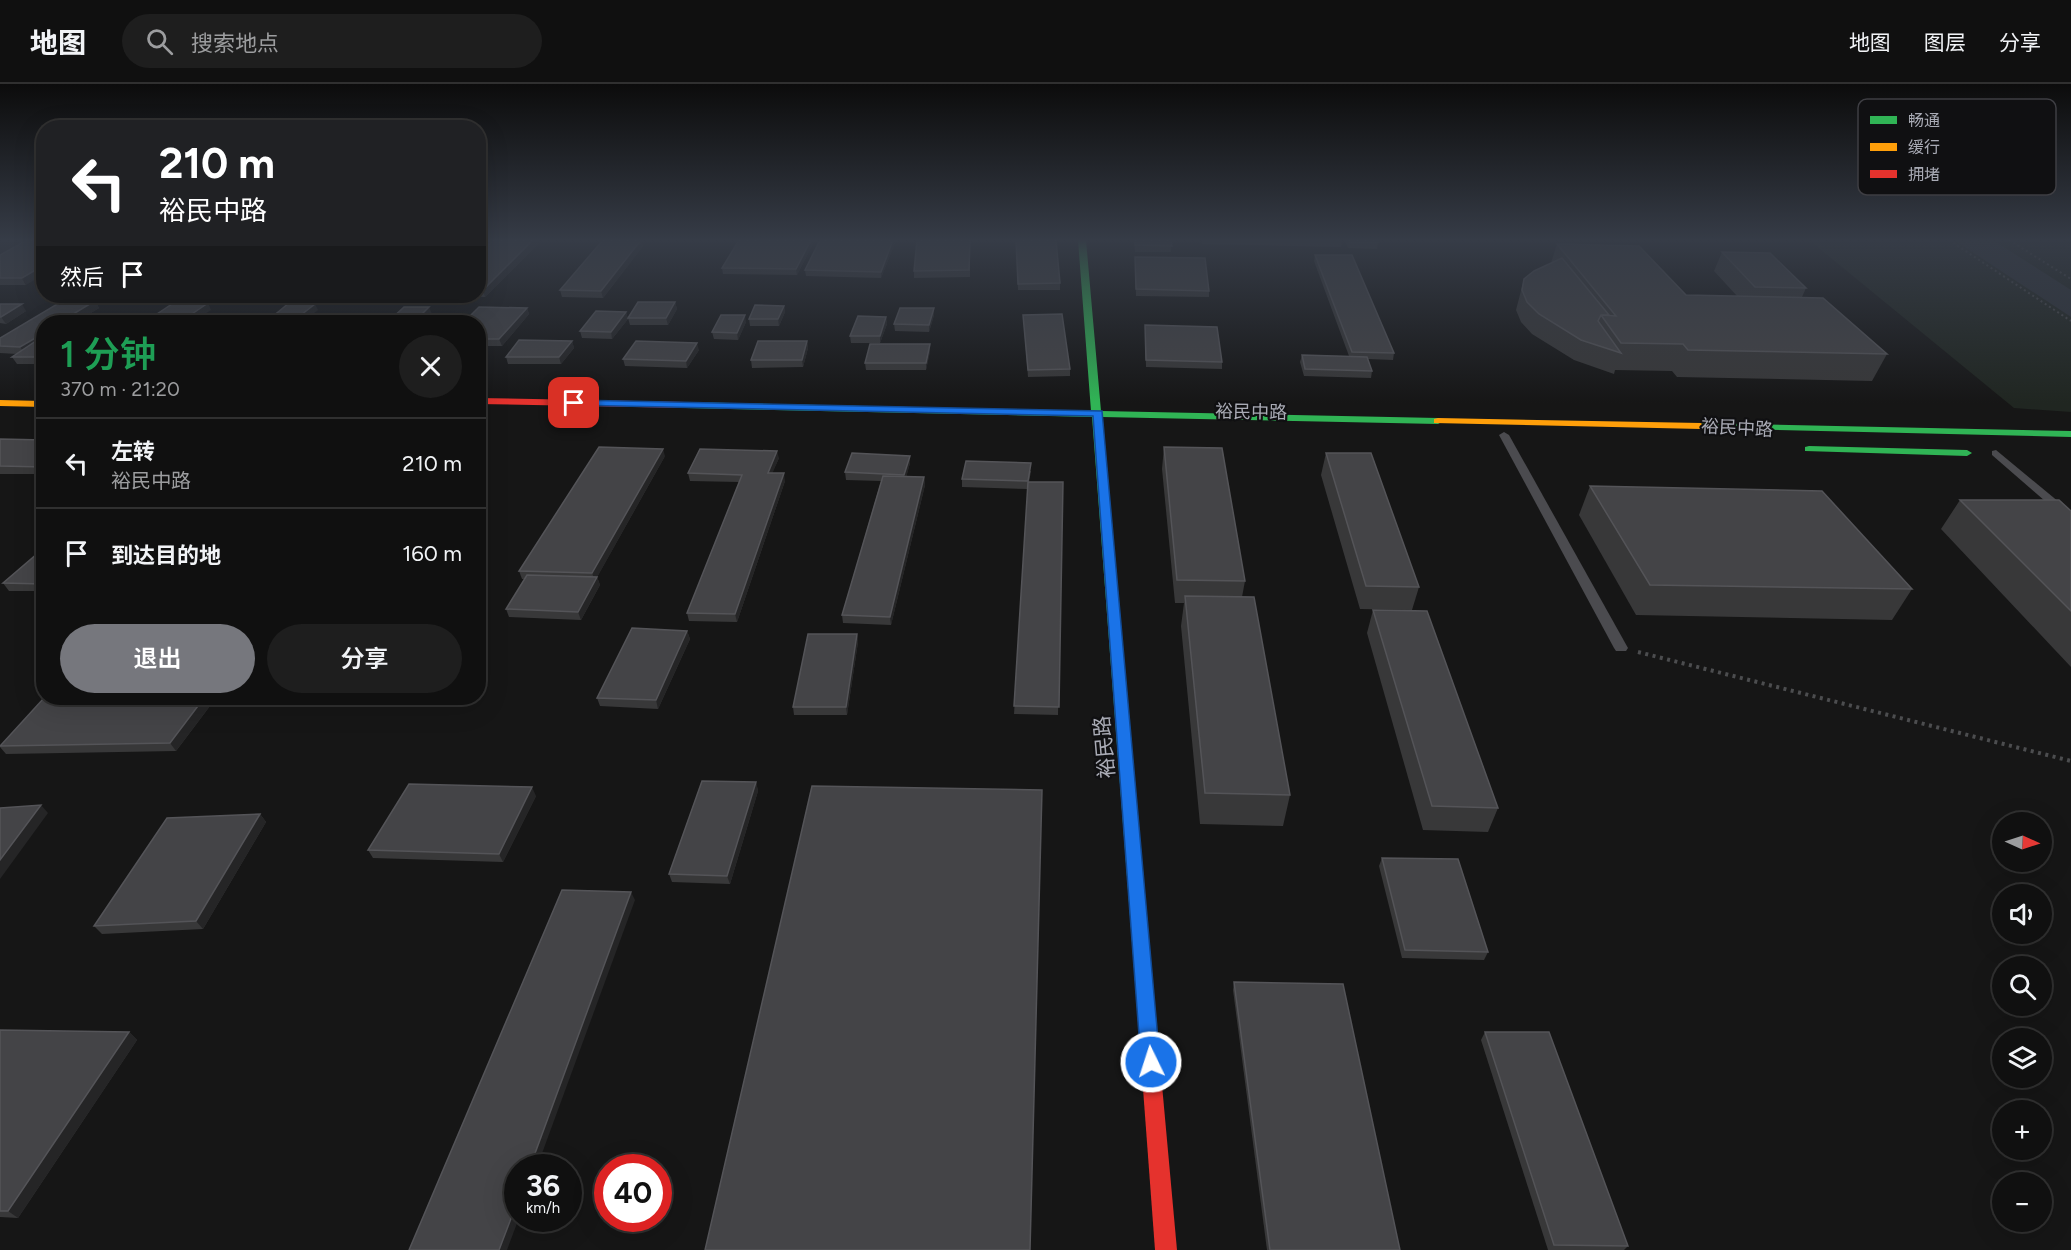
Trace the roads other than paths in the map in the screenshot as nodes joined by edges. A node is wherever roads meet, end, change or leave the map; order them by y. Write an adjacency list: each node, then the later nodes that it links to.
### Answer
1 (1087, 294): 8 (street, 裕民路)
2 (0, 391): 3 (street)
3 (36, 392)
4 (486, 401): 8 (street, 裕民中路)
5 (0, 403): 6 (street)
6 (36, 404)
7 (486, 413): 8 (street, 裕民中路)
8 (1099, 420): 9 (street, 裕民中路); 11 (street, 裕民中路); 17 (street, 裕民路)
9 (2011, 431): 10 (street, 裕民中路); 14 (street)
10 (2071, 434)
11 (1504, 435): 12 (street, 裕民中路); 16 (lane)
12 (1551, 437)
13 (1789, 448): 14 (street, 裕民中路)
14 (1996, 453): 15 (lane)
15 (2071, 518)
16 (1621, 648)
17 (1166, 1250)

